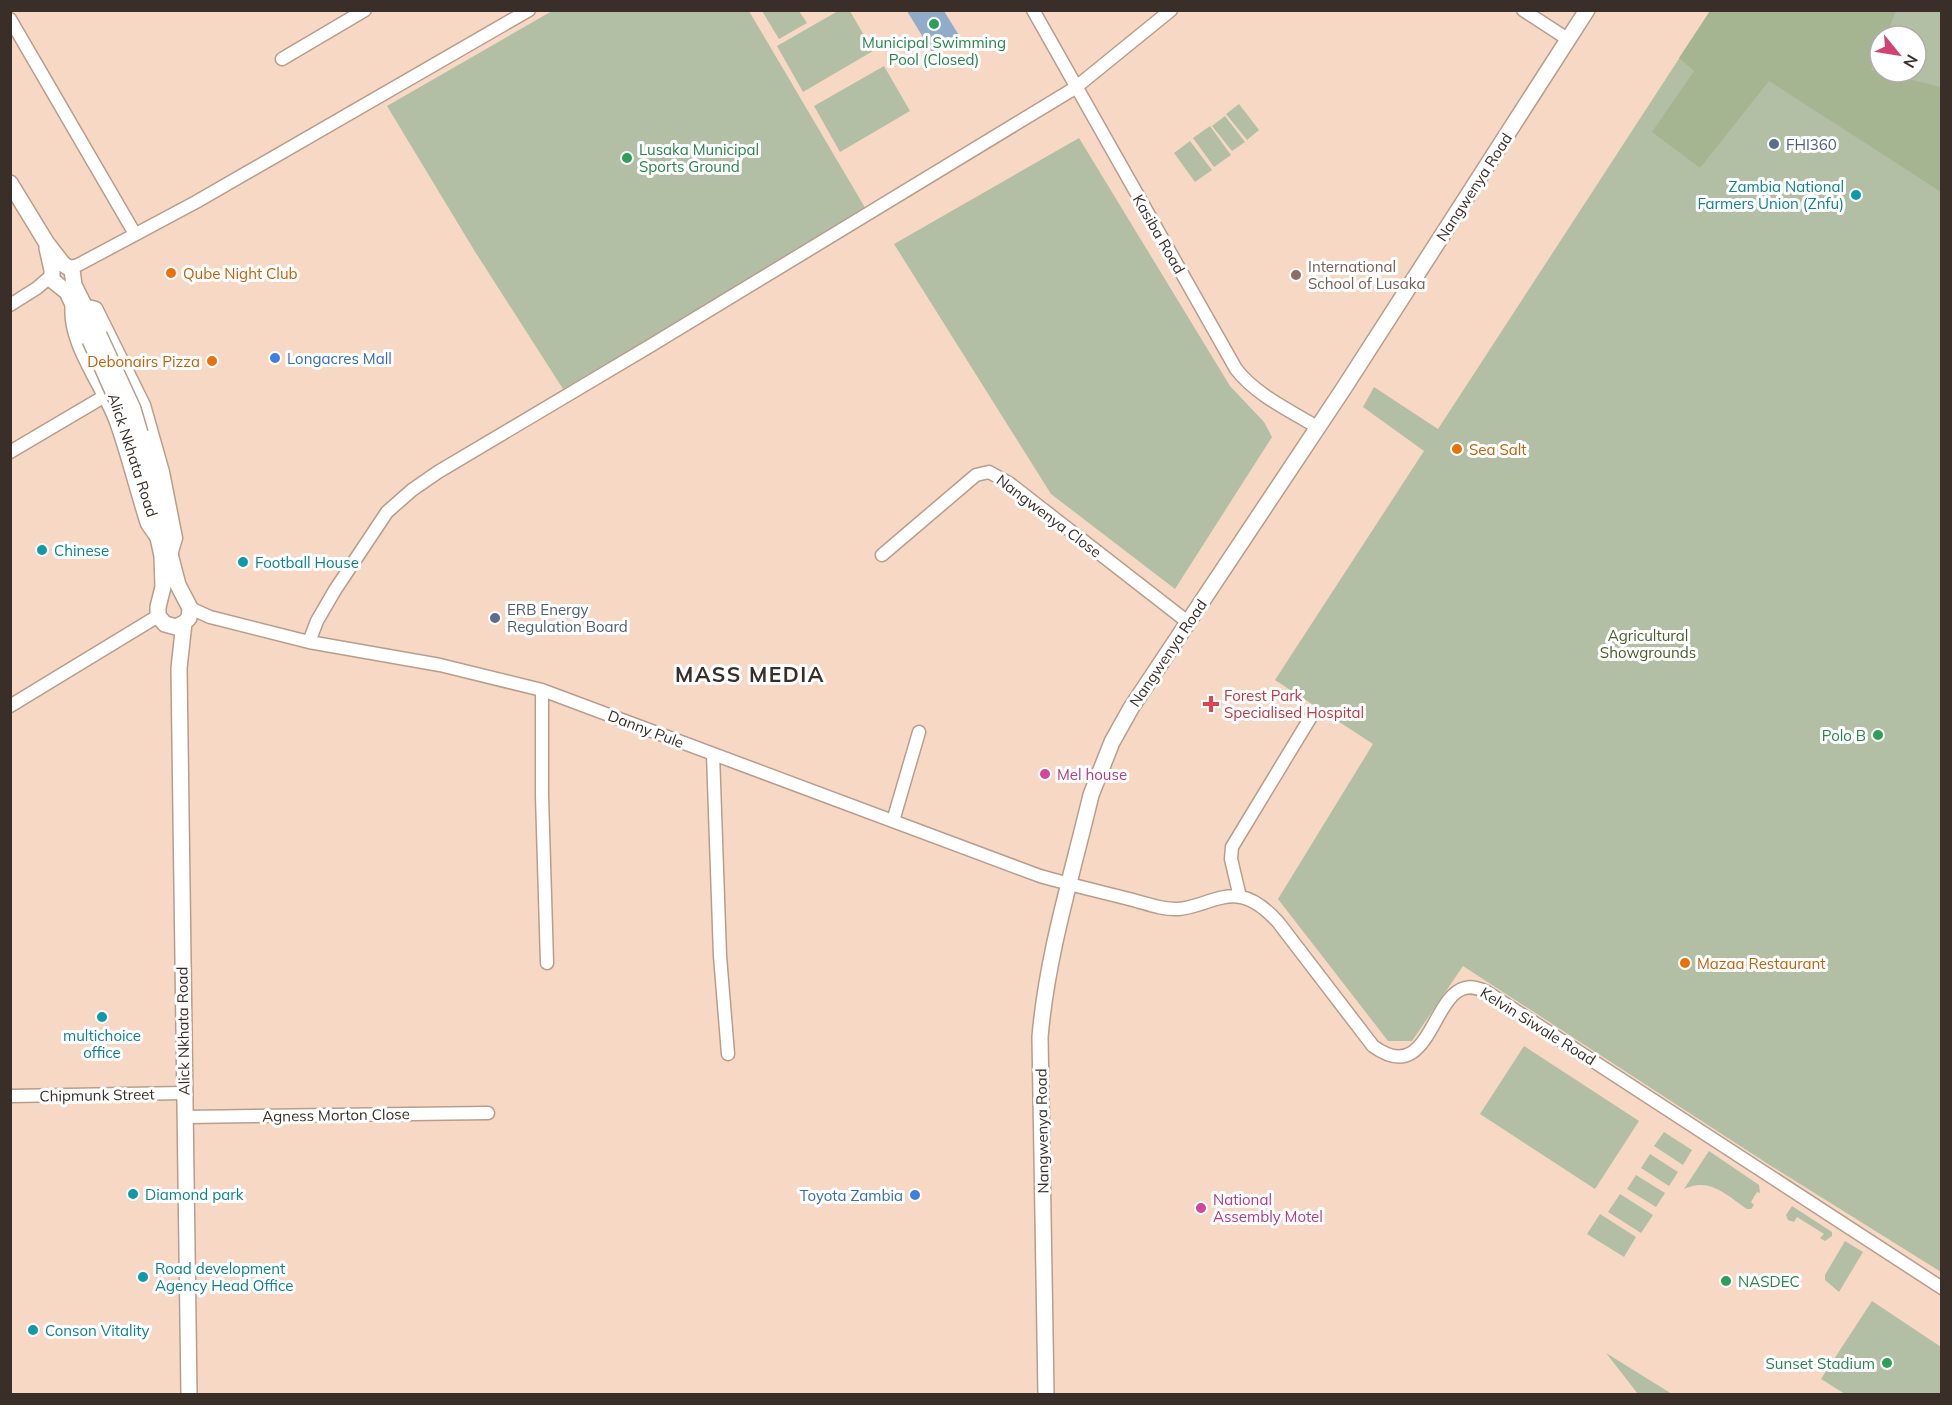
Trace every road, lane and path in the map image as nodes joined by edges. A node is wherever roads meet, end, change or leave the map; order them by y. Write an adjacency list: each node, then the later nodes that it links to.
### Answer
1 (365, 10): 9 (street)
2 (529, 10): 12 (street)
3 (1033, 10): 10 (street, Kasiba Road)
4 (1171, 10): 10 (street)
5 (1523, 10): 8 (street)
6 (1587, 10): 8 (main road, Nangwenya Road)
7 (10, 19): 12 (street)
8 (1569, 40): 18 (main road, Nangwenya Road)
9 (282, 59)
10 (1075, 88): 18 (street, Kasiba Road); 28 (street)
11 (10, 183): 13 (main road, Alick Nkhata Road)
12 (135, 234): 13 (street)
13 (64, 274): 14 (main road, Alick Nkhata Road); 15 (street)
14 (78, 304): 16 (street, Alick Nkhata Road); 17 (street); 19 (main road, Alick Nkhata Road, bridge)
15 (10, 305)
16 (133, 382): 17 (street); 23 (street, Alick Nkhata Road)
17 (104, 396): 20 (street); 21 (street)
18 (1317, 427): 27 (main road, Nangwenya Road)
19 (135, 434): 21 (main road, Alick Nkhata Road); 23 (main road, Alick Nkhata Road)
20 (10, 452)
21 (159, 540): 24 (main road, Alick Nkhata Road)
22 (882, 555): 27 (street, Nangwenya Close)
23 (171, 558): 25 (main road, Alick Nkhata Road)
24 (161, 599): 25 (main road); 26 (main road)
25 (187, 613): 26 (main road); 28 (street, Danny Pule); 29 (main road, Alick Nkhata Road)
26 (162, 620): 29 (main road, Alick Nkhata Road); 31 (street)
27 (1188, 622): 36 (main road, Nangwenya Road)
28 (309, 642): 30 (street, Danny Pule)
29 (179, 668): 40 (main road, Alick Nkhata Road)
30 (542, 690): 34 (street, Danny Pule); 38 (street)
31 (10, 706)
32 (1312, 715): 37 (street)
33 (919, 732): 35 (street)
34 (713, 754): 35 (street, Danny Pule); 39 (street)
35 (893, 821): 36 (street, Danny Pule)
36 (1069, 884): 37 (street); 46 (main road, Nangwenya Road)
37 (1240, 897): 44 (street, Kelvin Siwale Road)
38 (547, 963)
39 (728, 1054)
40 (184, 1093): 41 (street, Chipmunk Street); 43 (main road, Alick Nkhata Road)
41 (10, 1096)
42 (488, 1113): 43 (street, Agness Morton Close)
43 (185, 1118): 45 (main road, Alick Nkhata Road)
44 (1941, 1288)
45 (189, 1395)
46 (1046, 1395)

